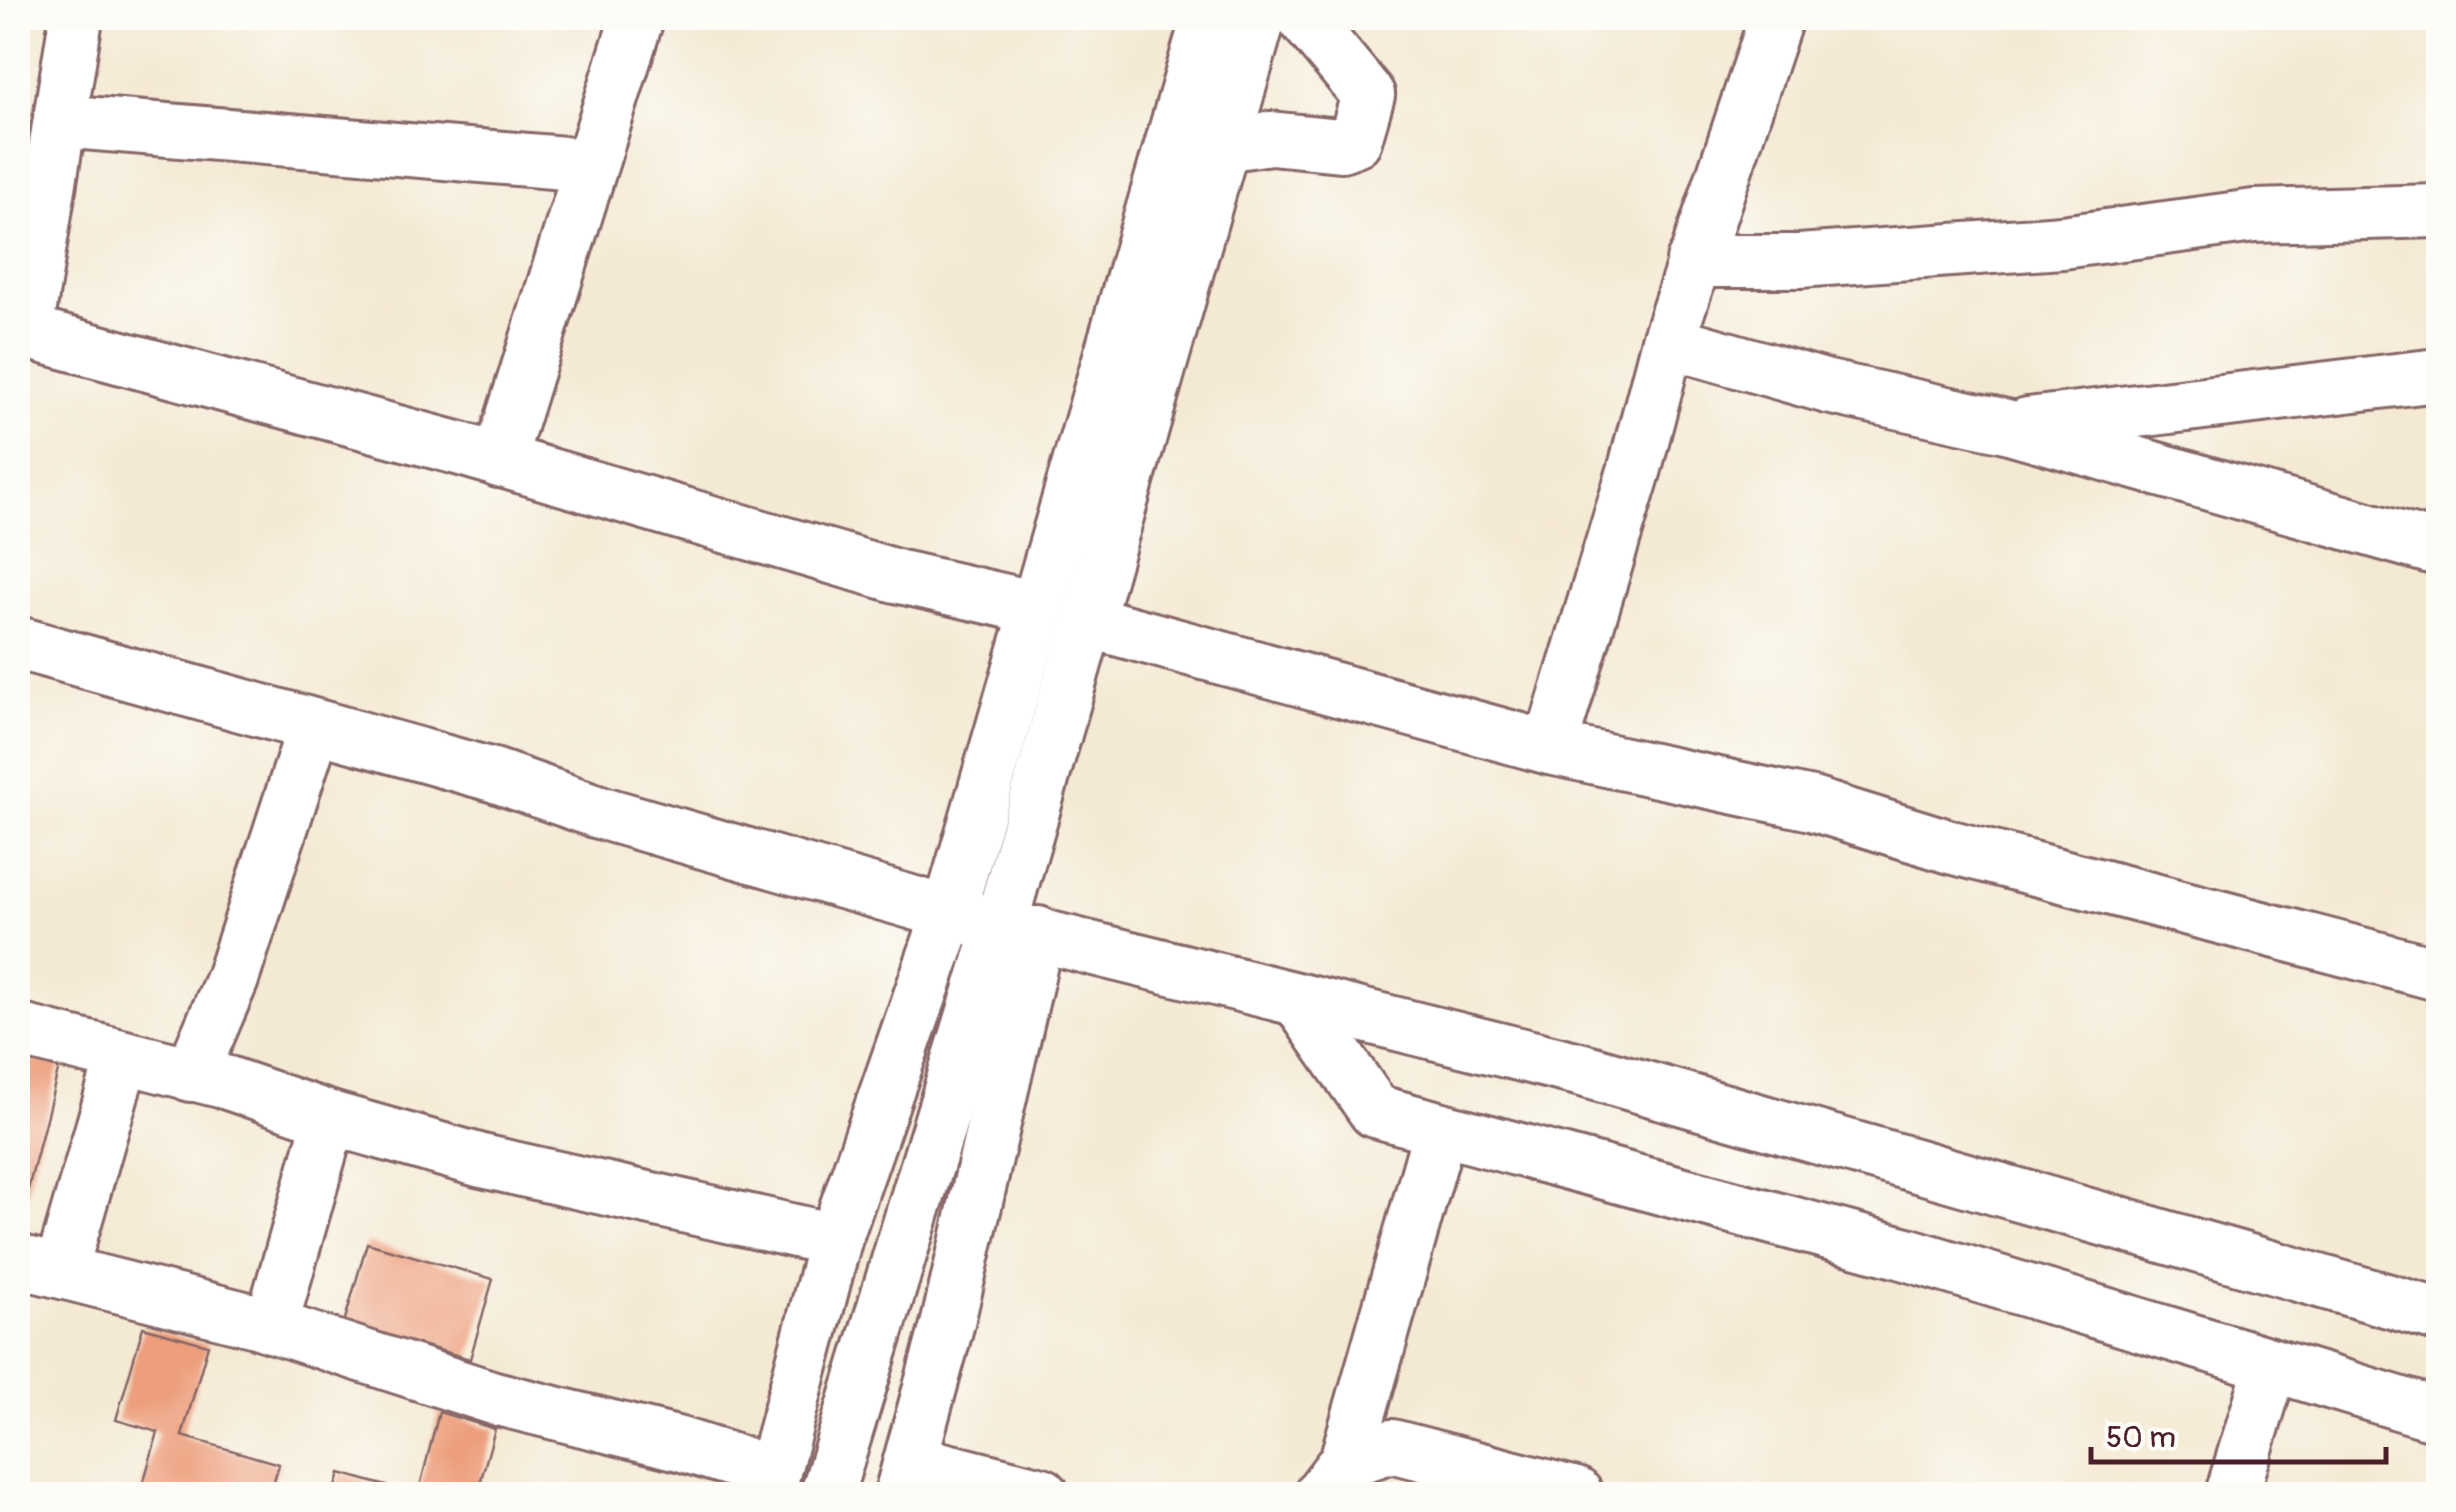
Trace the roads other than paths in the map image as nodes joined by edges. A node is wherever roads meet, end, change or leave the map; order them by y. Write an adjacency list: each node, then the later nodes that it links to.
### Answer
1 (76, 18): 7 (street)
2 (636, 18): 9 (street)
3 (1208, 18): 18 (street)
4 (1260, 18): 8 (street)
5 (1304, 18): 8 (street)
6 (1776, 18): 11 (street)
7 (60, 121): 9 (street); 12 (street)
8 (1223, 146): 18 (street)
9 (589, 164): 16 (street)
10 (2438, 211): 11 (street)
11 (1693, 261): 13 (street)
12 (22, 331): 16 (street)
13 (1668, 341): 15 (street); 21 (street)
14 (2438, 375): 15 (street)
15 (2006, 426): 17 (street)
16 (499, 460): 18 (street)
17 (2438, 549)
18 (1062, 614): 21 (street); 22 (street); 23 (street)
19 (18, 642): 20 (street)
20 (314, 726): 22 (street); 28 (street)
21 (1550, 748): 24 (street)
22 (949, 913): 23 (street); 31 (street)
23 (1019, 928): 25 (street); 37 (street); 40 (street)
24 (2438, 974)
25 (1298, 1000): 30 (street); 33 (street)
26 (18, 1030): 27 (street)
27 (122, 1059): 28 (street); 32 (street)
28 (191, 1074): 29 (street)
29 (330, 1118): 31 (street); 34 (street)
30 (1440, 1130): 35 (street); 38 (street)
31 (836, 1240): 39 (street)
32 (39, 1265): 34 (street)
33 (2438, 1315)
34 (271, 1326): 39 (street)
35 (2271, 1367): 36 (street); 43 (street)
36 (2438, 1415)
37 (906, 1478): 41 (street)
38 (1333, 1478): 42 (street)
39 (770, 1484)
40 (827, 1494)
41 (1042, 1494)
42 (1576, 1494)
43 (2232, 1494)

